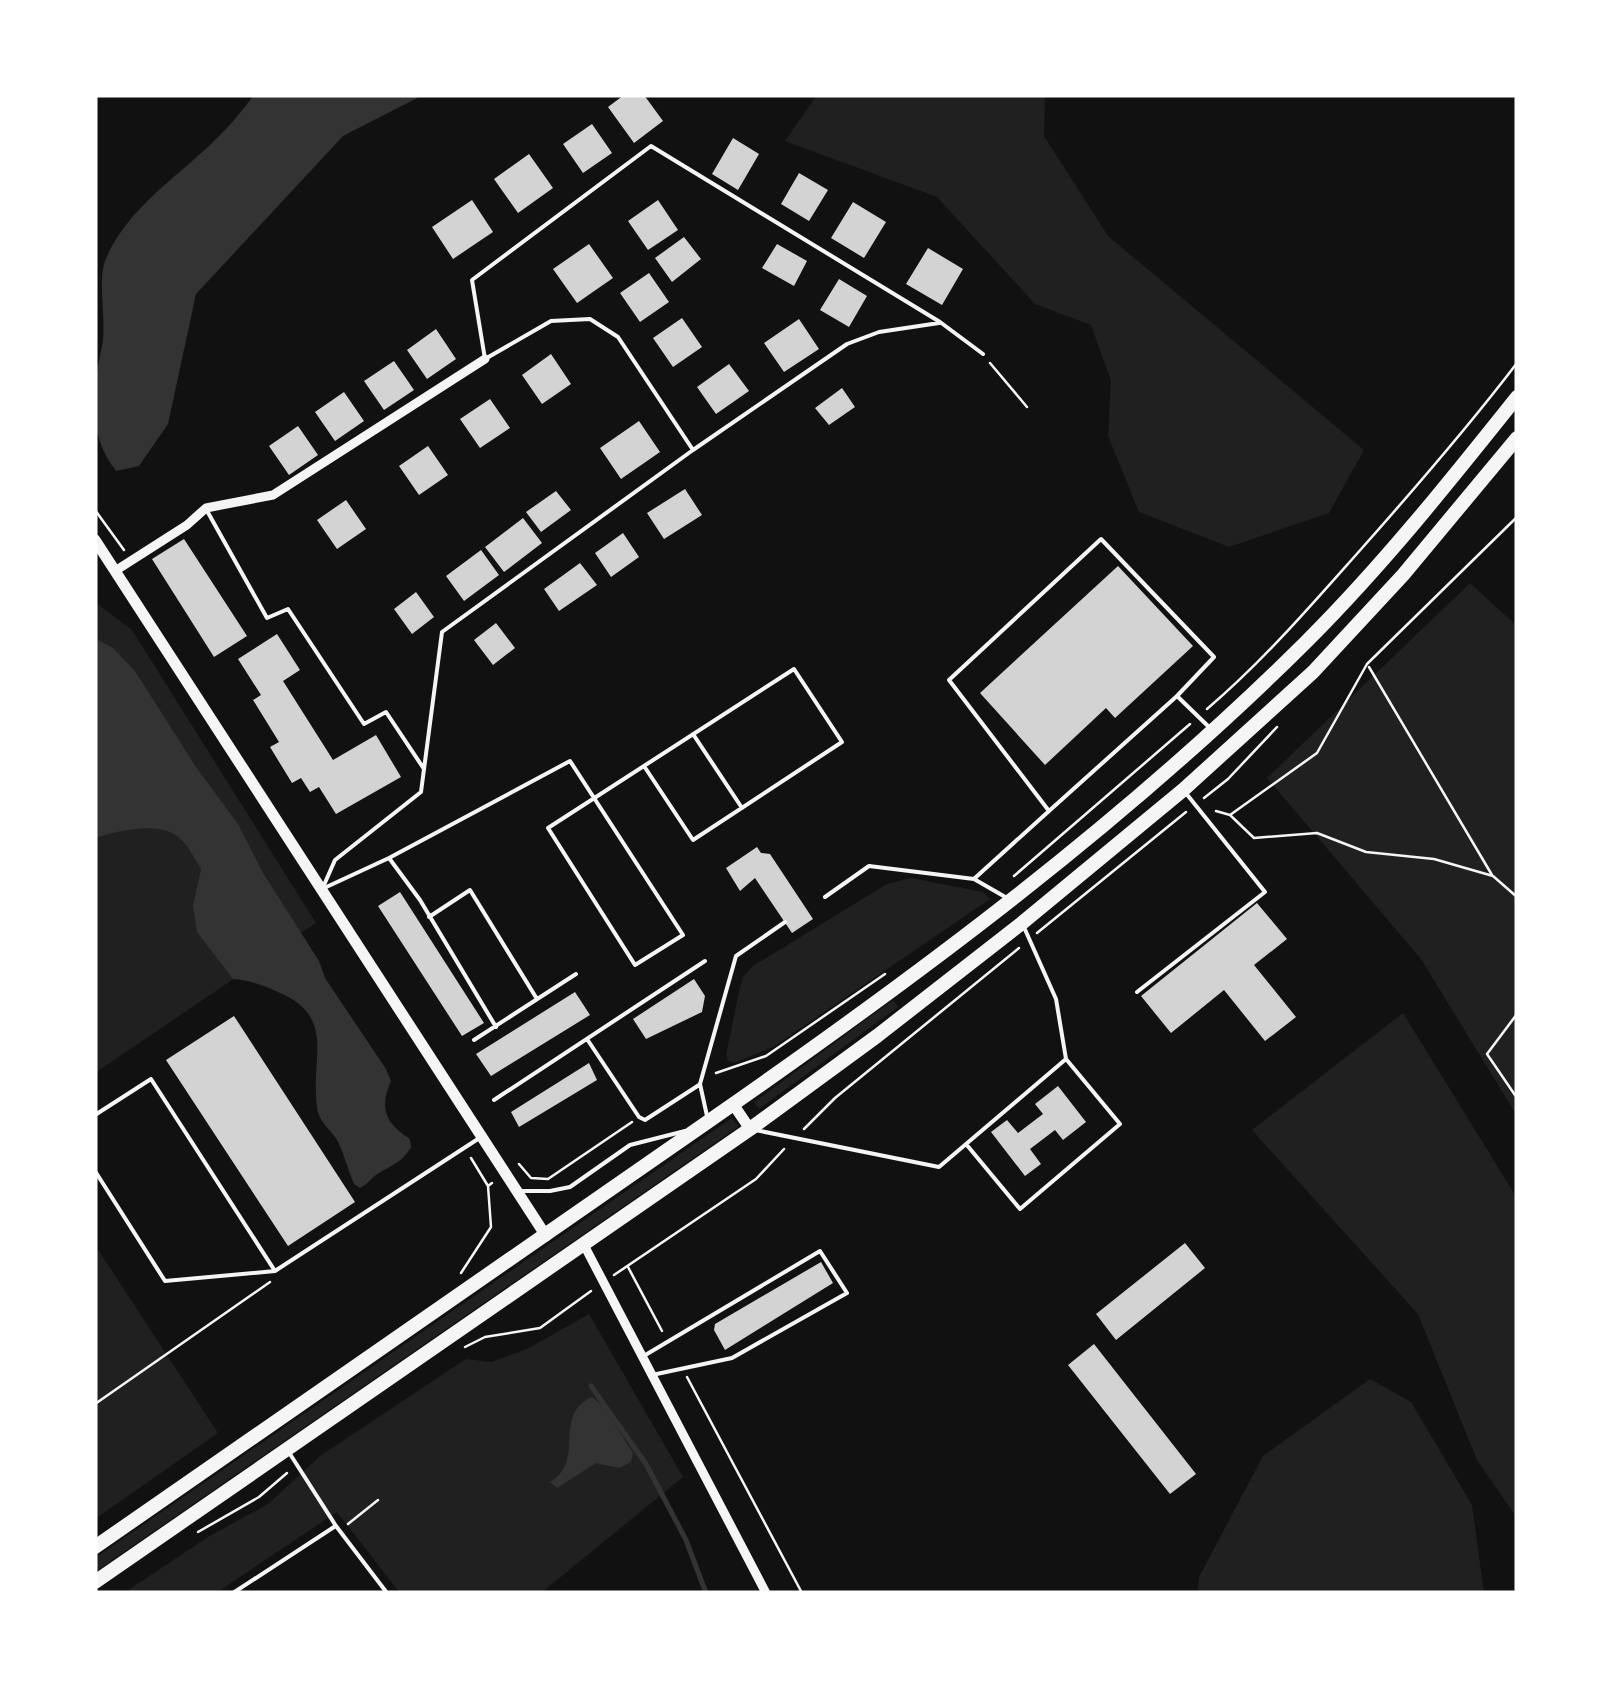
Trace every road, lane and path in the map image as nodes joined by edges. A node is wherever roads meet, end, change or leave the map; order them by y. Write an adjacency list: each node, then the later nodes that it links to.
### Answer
1 (940, 322): 2 (lane); 3 (lane); 8 (lane)
2 (983, 354): 6 (path)
3 (485, 358): 8 (lane); 9 (street)
4 (1517, 363): 17 (path)
5 (1517, 396): 18 (main road)
6 (1027, 407)
7 (1517, 438): 22 (main road)
8 (693, 450): 21 (lane)
9 (206, 508): 14 (street); 21 (lane)
10 (95, 510): 13 (path)
11 (1517, 517): 15 (path)
12 (95, 540): 14 (street)
13 (123, 550)
14 (115, 571): 31 (street)
15 (1368, 664): 27 (path); 29 (path)
16 (1178, 696): 17 (lane); 26 (lane); 26 (lane)
17 (1198, 716): 18 (lane); 32 (path)
18 (1213, 731): 32 (main road)
19 (694, 734): 20 (lane); 25 (lane); 25 (lane)
20 (644, 766): 23 (lane); 25 (lane)
21 (424, 768): 31 (lane)
22 (1184, 790): 24 (lane); 37 (main road)
23 (594, 798): 23 (lane); 28 (lane)
24 (1195, 805): 27 (path); 41 (lane)
25 (742, 808)
26 (1049, 811): 30 (lane)
27 (1230, 815): 29 (path)
28 (389, 858): 31 (lane); 35 (lane)
29 (1493, 876): 34 (path)
30 (974, 878): 32 (lane); 33 (lane)
31 (322, 889): 56 (street)
32 (1005, 896): 51 (main road)
33 (824, 897)
34 (1517, 898)
35 (429, 918): 42 (lane); 44 (lane)
36 (785, 922): 48 (lane)
37 (1022, 923): 47 (lane); 55 (main road)
38 (705, 962): 45 (lane)
39 (892, 970): 48 (path)
40 (576, 974): 42 (lane)
41 (1137, 992)
42 (537, 999): 44 (lane)
43 (1517, 1014): 49 (path)
44 (496, 1026): 46 (lane)
45 (587, 1039): 50 (lane); 53 (lane)
46 (474, 1040)
47 (1066, 1060): 57 (lane); 57 (lane)
48 (701, 1081): 53 (lane); 54 (lane)
49 (1517, 1098)
50 (494, 1100)
51 (733, 1104): 54 (main road); 55 (street)
52 (95, 1115): 66 (lane)
53 (639, 1117): 60 (path)
54 (704, 1125): 62 (lane); 63 (main road)
55 (750, 1128): 57 (lane); 64 (main road)
56 (482, 1136): 60 (street); 66 (lane)
57 (966, 1144)
58 (470, 1157): 61 (path)
59 (95, 1172): 66 (lane)
60 (506, 1173): 61 (path); 62 (street)
61 (488, 1186): 67 (path)
62 (516, 1190): 63 (street)
63 (546, 1236): 78 (main road)
64 (584, 1245): 70 (street); 74 (main road)
65 (627, 1266): 69 (path)
66 (275, 1270)
67 (459, 1276)
68 (274, 1280): 73 (path)
69 (668, 1342): 70 (lane); 71 (lane)
70 (642, 1357): 72 (street)
71 (683, 1369): 72 (lane); 83 (path)
72 (652, 1375): 82 (street)
73 (95, 1404)
74 (287, 1450): 75 (lane); 79 (main road)
75 (296, 1464): 76 (lane); 77 (path)
76 (336, 1526): 80 (lane); 81 (lane)
77 (197, 1532)
78 (95, 1547)
79 (95, 1582)
80 (233, 1593)
81 (387, 1593)
82 (766, 1593)
83 (802, 1593)

